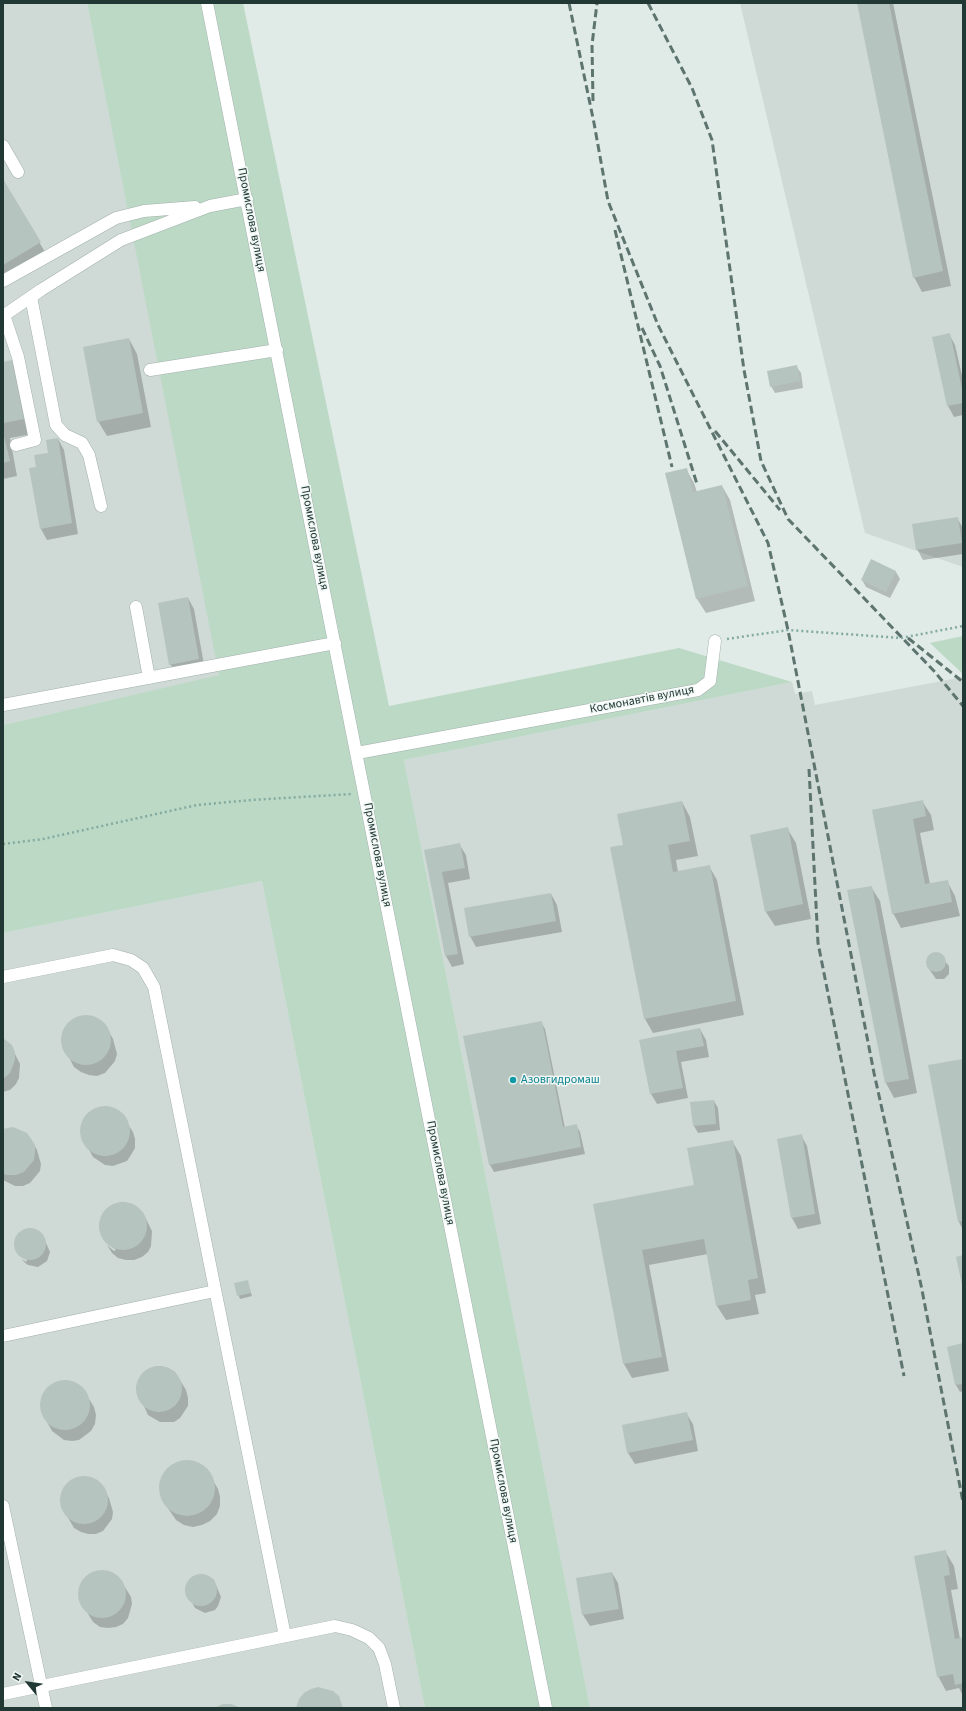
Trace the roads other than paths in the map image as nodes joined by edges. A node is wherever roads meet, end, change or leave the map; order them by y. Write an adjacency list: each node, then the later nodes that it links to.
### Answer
1 (207, 3): 4 (street, Промислова вулиця)
2 (3, 146): 3 (street)
3 (18, 172)
4 (246, 199): 5 (street); 9 (street, Промислова вулиця)
5 (210, 206): 6 (street); 7 (street)
6 (3, 281)
7 (31, 297): 8 (street); 12 (street)
8 (3, 316): 11 (street)
9 (277, 350): 10 (street); 15 (street, Промислова вулиця)
10 (150, 370)
11 (16, 445)
12 (101, 506)
13 (136, 607): 16 (street)
14 (715, 641): 18 (street, Космонавтів вулиця)
15 (335, 643): 16 (street); 18 (street, Промислова вулиця)
16 (149, 678): 17 (street)
17 (3, 705)
18 (357, 754): 28 (street, Промислова вулиця)
19 (3, 977): 20 (street)
20 (215, 1291): 21 (street); 23 (street)
21 (3, 1336)
22 (3, 1506): 24 (street)
23 (285, 1636): 24 (street); 27 (street)
24 (41, 1686): 25 (street); 26 (street)
25 (3, 1694)
26 (46, 1708)
27 (394, 1708)
28 (546, 1708)

